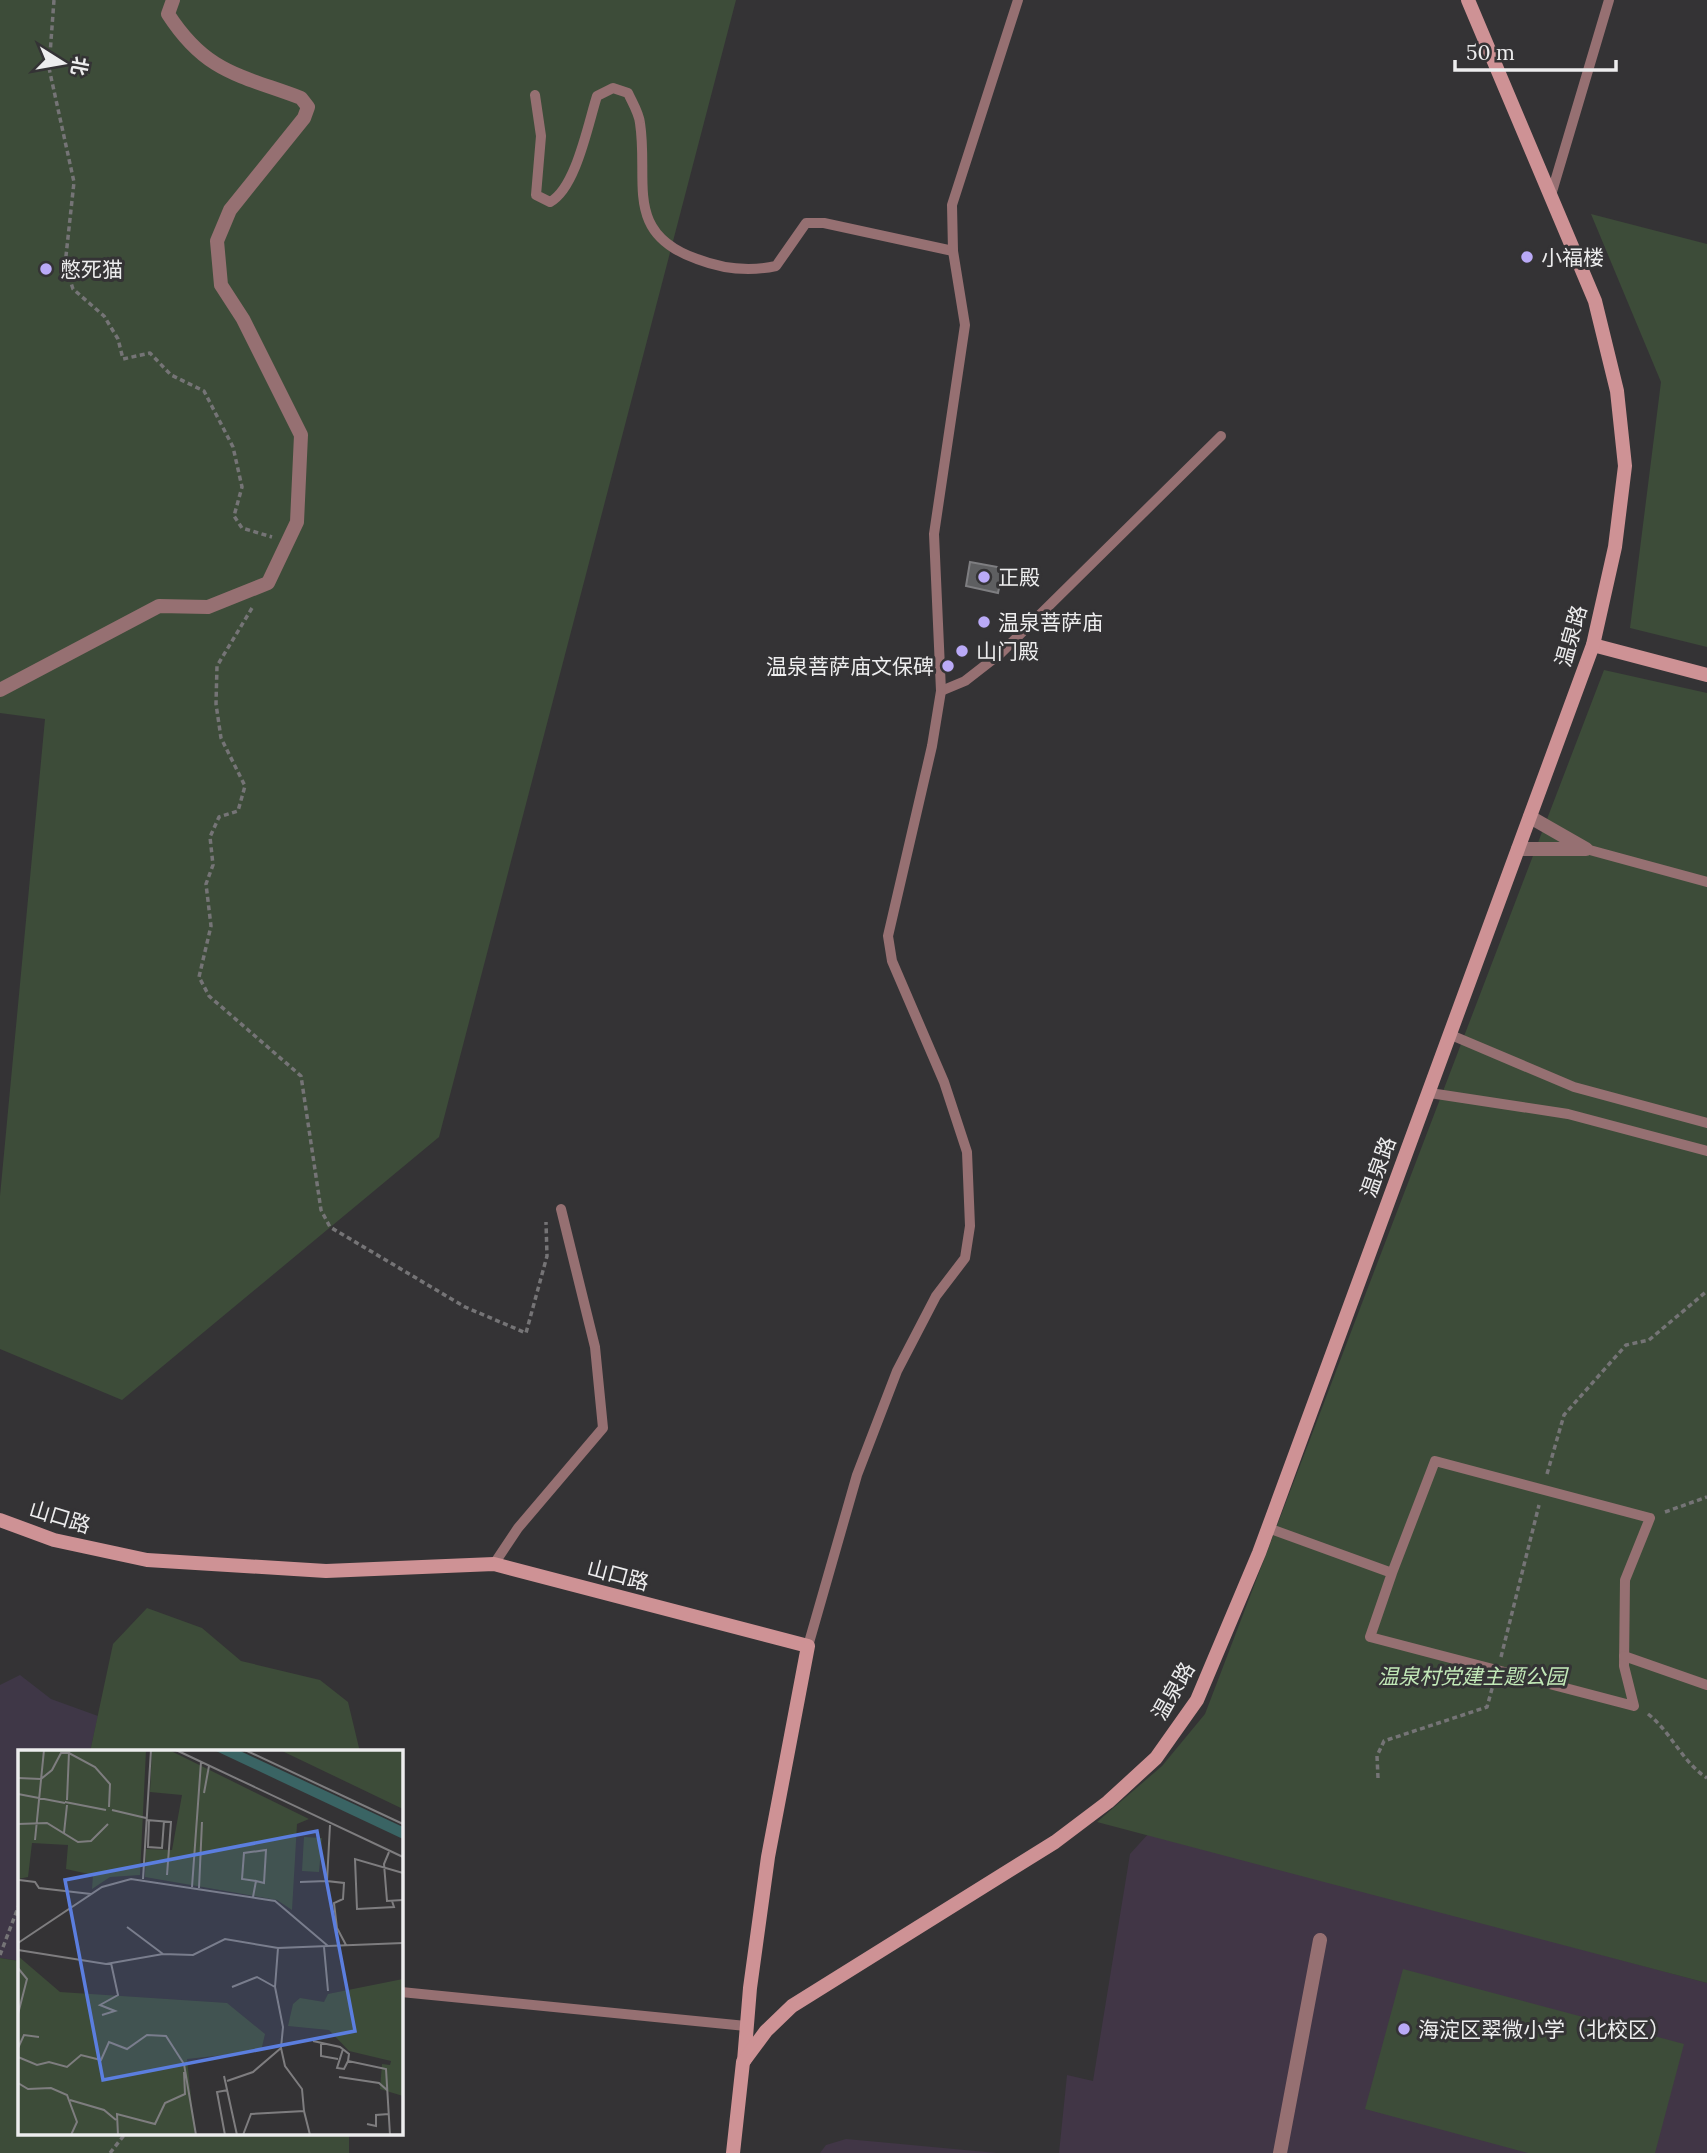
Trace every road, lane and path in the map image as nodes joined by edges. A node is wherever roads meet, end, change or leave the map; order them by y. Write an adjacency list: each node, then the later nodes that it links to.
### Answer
1 (54, 0): 10 (path)
2 (173, 0): 10 (street)
3 (1018, 0): 8 (lane)
4 (1468, 0): 7 (main road, 温泉路)
5 (1609, 0): 7 (lane)
6 (535, 95): 8 (lane)
7 (1551, 195): 12 (main road, 温泉路)
8 (953, 251): 15 (lane)
9 (1221, 436): 15 (lane)
10 (288, 541): 11 (street)
11 (268, 583): 14 (street); 24 (path)
12 (1592, 645): 13 (main road); 16 (main road, 温泉路)
13 (1707, 675)
14 (0, 690)
15 (941, 691): 33 (lane)
16 (1530, 817): 17 (main road, 温泉路); 18 (street)
17 (1518, 849): 18 (street); 20 (main road, 温泉路)
18 (1586, 849): 19 (lane)
19 (1707, 882)
20 (1451, 1035): 21 (main road, 温泉路); 22 (lane)
21 (1430, 1093): 23 (lane); 30 (main road, 温泉路)
22 (1707, 1123)
23 (1707, 1150)
24 (562, 1209): 31 (lane)
25 (1707, 1291): 26 (path)
26 (1543, 1490): 28 (lane); 32 (lane); 35 (path)
27 (1707, 1497): 28 (path)
28 (1650, 1518): 34 (lane)
29 (0, 1520): 31 (main road, 山口路)
30 (1268, 1528): 32 (lane); 45 (main road, 温泉路)
31 (494, 1564): 33 (main road, 山口路)
32 (1392, 1573): 35 (lane)
33 (808, 1646): 44 (main road)
34 (1624, 1656): 36 (lane); 37 (lane)
35 (1498, 1670): 37 (lane); 38 (path)
36 (1707, 1685)
37 (1634, 1706): 39 (path)
38 (1378, 1778)
39 (1707, 1778)
40 (18, 1908): 42 (path)
41 (1320, 1940): 49 (street)
42 (0, 1955)
43 (402, 1992): 44 (lane)
44 (747, 2026): 45 (main road)
45 (743, 2063): 48 (main road, 温泉路)
46 (123, 2136): 47 (path)
47 (110, 2153)
48 (733, 2153)
49 (1280, 2153)

